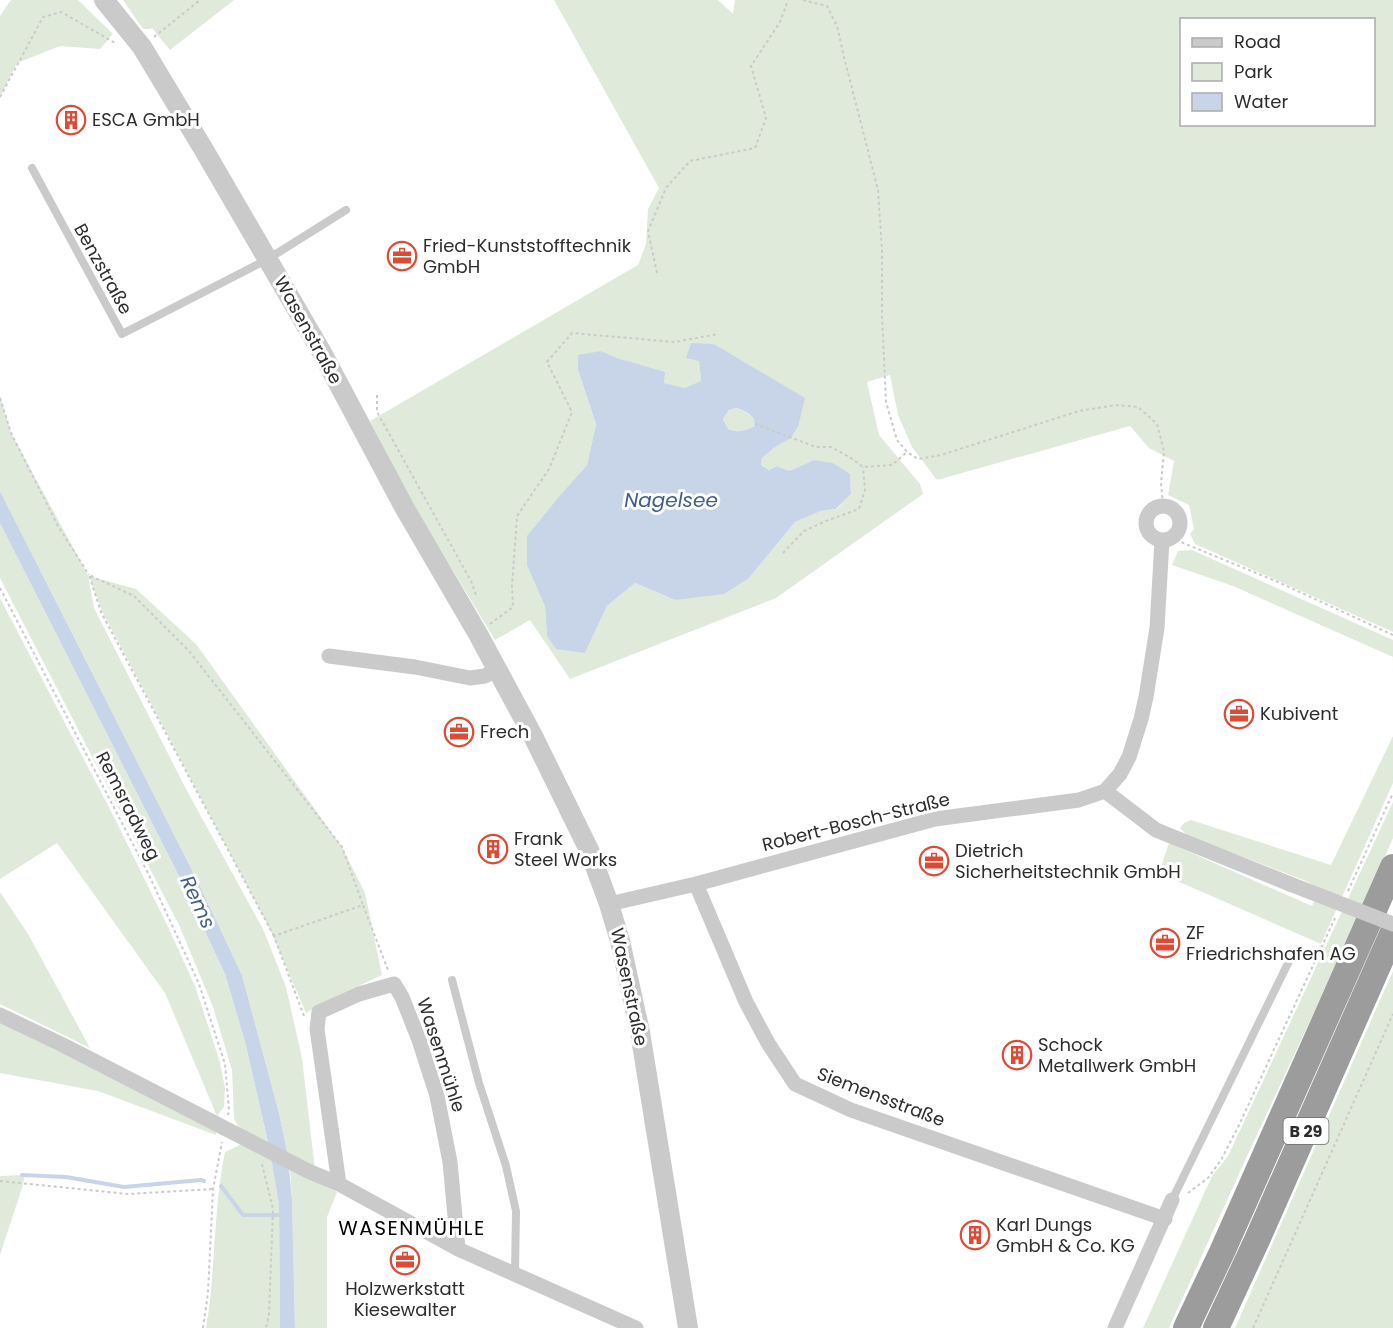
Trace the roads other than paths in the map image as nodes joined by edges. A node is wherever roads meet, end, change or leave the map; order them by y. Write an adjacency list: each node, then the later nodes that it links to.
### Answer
1 (104, 0): 4 (street, Wasenstraße)
2 (32, 168): 4 (lane, Benzstraße)
3 (346, 210): 4 (lane)
4 (268, 259): 7 (street, Wasenstraße)
5 (1167, 539): 5 (street); 8 (street)
6 (329, 656): 7 (street)
7 (497, 669): 11 (street, Wasenstraße)
8 (1105, 791): 10 (street, Robert-Bosch-Straße); 12 (street, bridge)
9 (1393, 867): 25 (highway, B 29)
10 (696, 884): 11 (street, Robert-Bosch-Straße); 19 (street, Siemensstraße)
11 (609, 904): 23 (street, Wasenstraße)
12 (1393, 924)
13 (1393, 932): 26 (highway, B 29)
14 (1292, 955): 18 (lane)
15 (452, 980): 21 (lane)
16 (0, 1015): 17 (street)
17 (339, 1184): 20 (street); 20 (street, Wasenmühle)
18 (1172, 1200): 19 (street)
19 (1165, 1219): 24 (street)
20 (458, 1249): 21 (street)
21 (515, 1274): 22 (street)
22 (636, 1328)
23 (688, 1328)
24 (1115, 1328)
25 (1186, 1328)
26 (1216, 1328)

